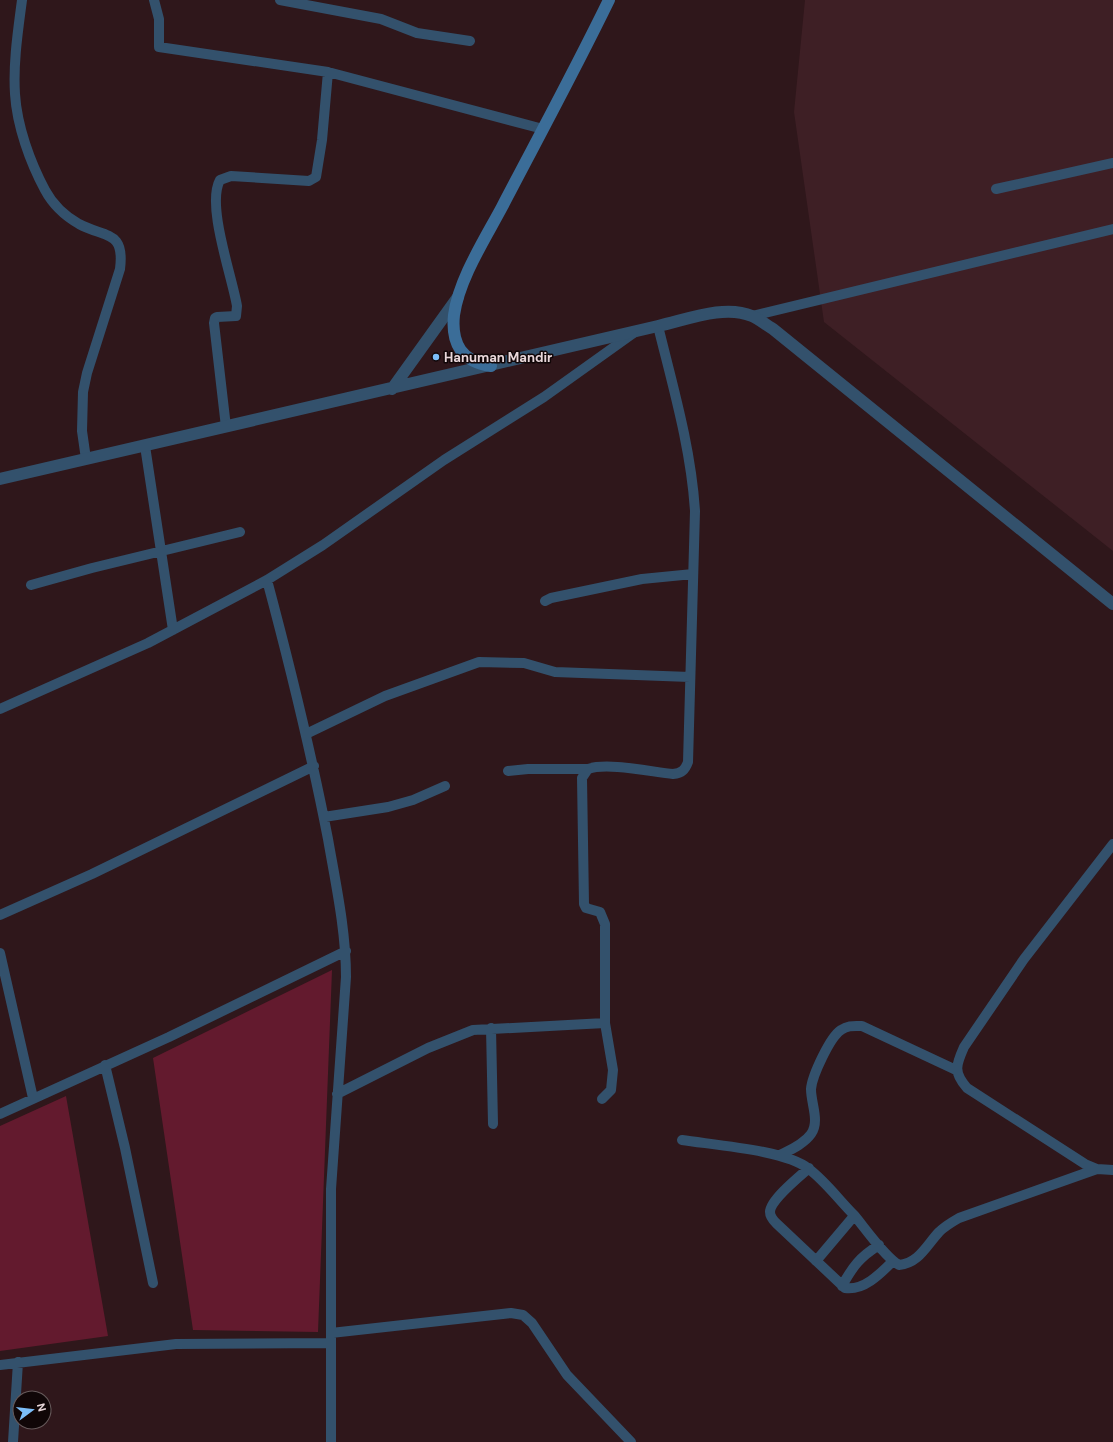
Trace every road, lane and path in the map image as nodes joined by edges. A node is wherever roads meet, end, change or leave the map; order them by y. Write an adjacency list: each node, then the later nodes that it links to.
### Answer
1 (22, 0): 19 (street)
2 (154, 0): 6 (street)
3 (280, 0): 5 (street)
4 (609, 0): 7 (main road)
5 (470, 41)
6 (328, 72): 7 (street); 17 (street)
7 (543, 129): 11 (main road)
8 (1113, 163): 9 (street)
9 (996, 189)
10 (1113, 229): 12 (street)
11 (459, 296): 15 (main road); 16 (street)
12 (752, 316): 13 (street); 27 (street)
13 (658, 326): 14 (street); 23 (street)
14 (636, 331): 15 (street); 24 (street)
15 (491, 366): 16 (street)
16 (392, 389): 17 (street)
17 (226, 428): 18 (street)
18 (145, 446): 19 (street); 22 (street)
19 (86, 459): 20 (street)
20 (0, 479)
21 (240, 532): 22 (street)
22 (162, 552): 25 (street); 28 (street)
23 (693, 574): 26 (street); 29 (street)
24 (267, 580): 28 (street); 31 (street)
25 (31, 585)
26 (545, 601)
27 (1113, 604)
28 (173, 630): 30 (street)
29 (690, 677): 31 (street); 33 (street)
30 (0, 709)
31 (306, 734): 32 (street)
32 (314, 766): 36 (street); 38 (street)
33 (588, 769): 34 (street); 41 (street)
34 (508, 771)
35 (445, 786): 36 (street)
36 (324, 817): 39 (street)
37 (1113, 844): 44 (street)
38 (0, 915)
39 (346, 950): 43 (street); 45 (street)
40 (0, 953): 46 (street)
41 (605, 1023): 42 (street); 47 (street)
42 (491, 1028): 45 (street); 49 (street)
43 (105, 1065): 46 (street); 59 (street)
44 (956, 1070): 51 (street); 53 (street)
45 (337, 1094): 61 (street)
46 (33, 1098): 48 (street)
47 (602, 1099)
48 (0, 1114)
49 (493, 1124)
50 (682, 1140): 51 (street)
51 (780, 1155): 52 (street)
52 (809, 1168): 55 (street); 57 (street)
53 (1097, 1169): 54 (street); 58 (street)
54 (1113, 1170)
55 (854, 1216): 56 (street); 57 (street)
56 (879, 1245): 58 (street); 60 (street)
57 (816, 1261): 60 (street)
58 (893, 1262): 60 (street)
59 (153, 1283)
60 (842, 1286)
61 (331, 1332): 62 (street); 67 (street)
62 (331, 1343): 63 (street); 66 (street)
63 (18, 1362): 64 (street); 65 (street)
64 (0, 1365)
65 (13, 1442)
66 (331, 1442)
67 (631, 1442)

